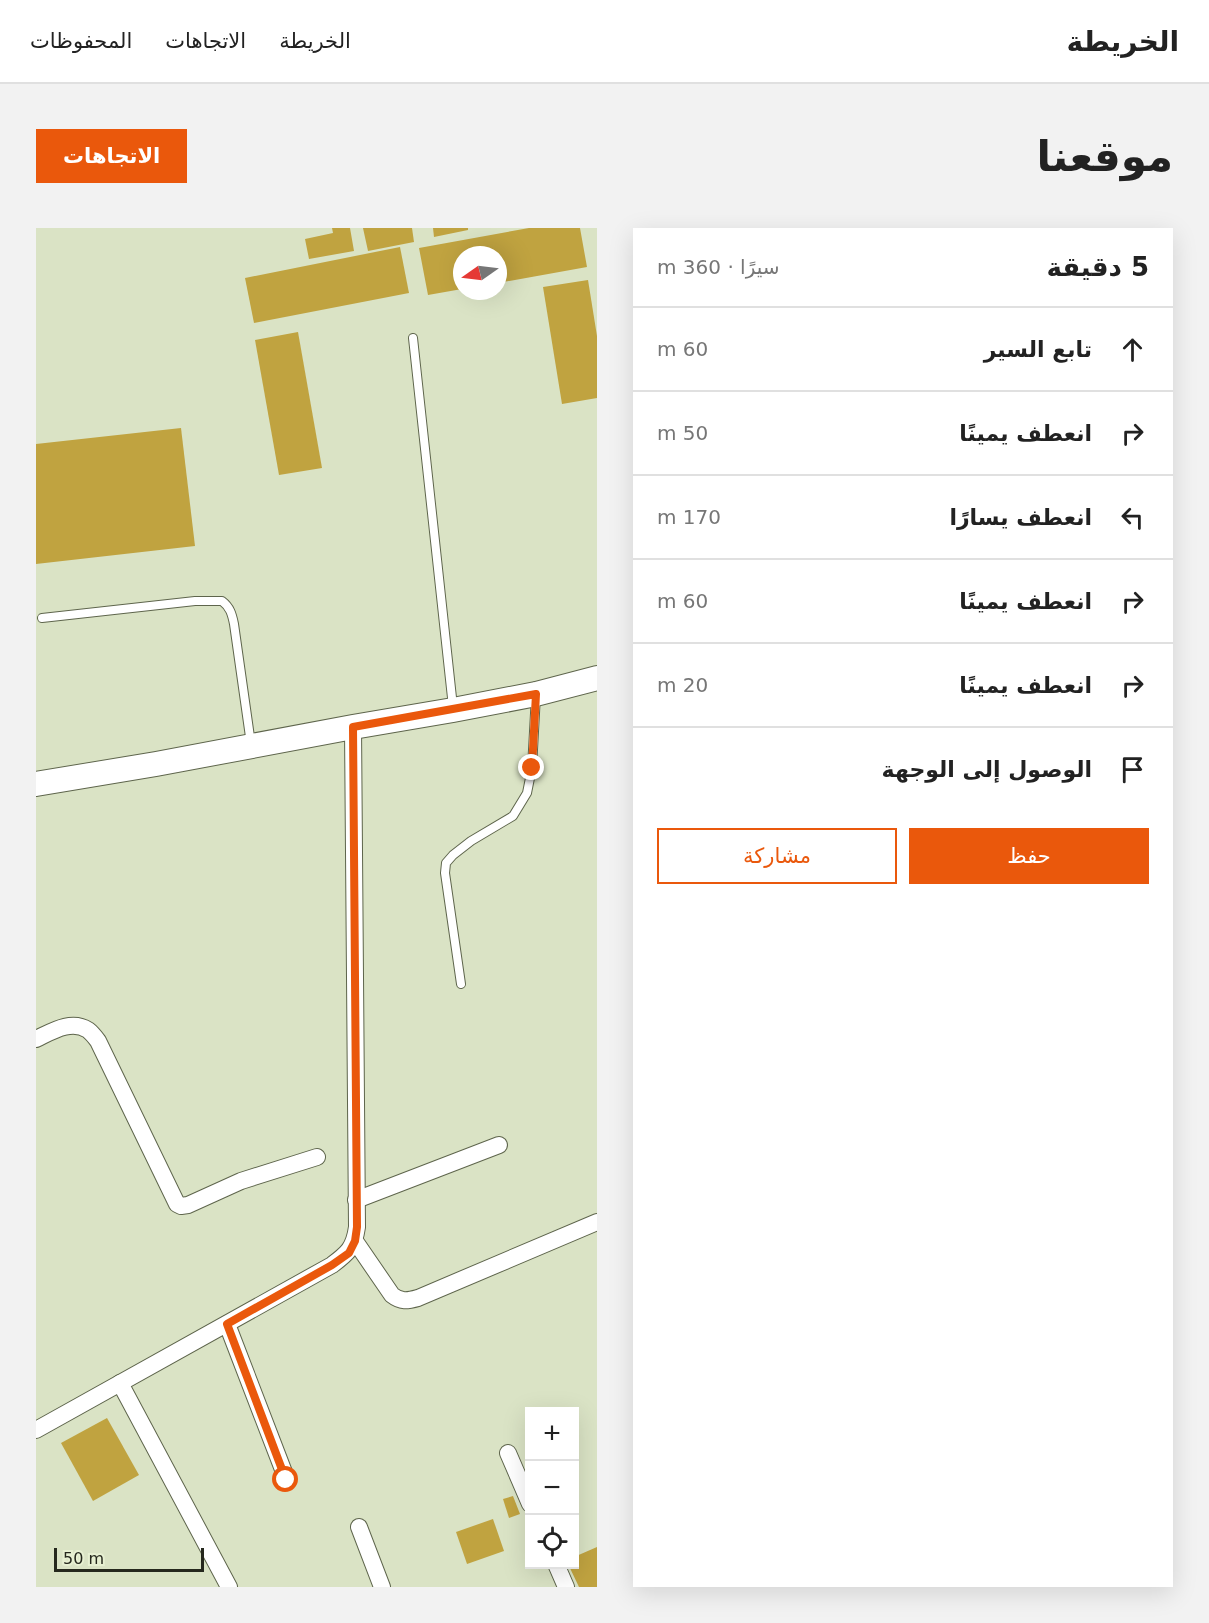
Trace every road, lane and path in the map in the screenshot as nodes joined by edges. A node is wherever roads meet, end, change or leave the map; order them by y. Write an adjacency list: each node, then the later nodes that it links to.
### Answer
1 (413, 338): 5 (lane)
2 (42, 618): 7 (lane)
3 (597, 678): 4 (main road)
4 (536, 694): 5 (main road); 9 (lane)
5 (453, 710): 6 (main road)
6 (353, 727): 7 (main road); 13 (street)
7 (251, 746): 8 (main road)
8 (36, 783)
9 (461, 984)
10 (36, 1040): 12 (street)
11 (499, 1145): 13 (street)
12 (317, 1157)
13 (356, 1200): 15 (street)
14 (597, 1222): 15 (street)
15 (355, 1241): 16 (street)
16 (227, 1324): 17 (street); 20 (street)
17 (120, 1383): 18 (street); 24 (street)
18 (36, 1430)
19 (508, 1453): 21 (street)
20 (286, 1480)
21 (525, 1492)
22 (359, 1527): 25 (street)
23 (558, 1569): 26 (street)
24 (229, 1587)
25 (382, 1587)
26 (566, 1587)

